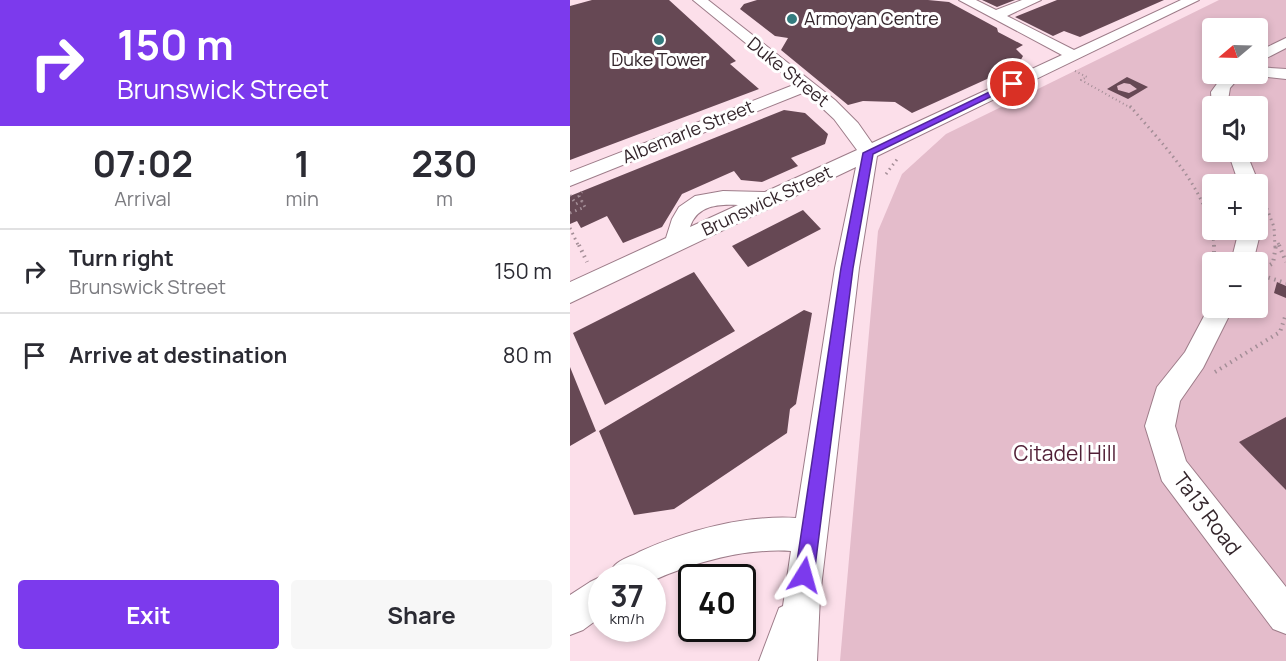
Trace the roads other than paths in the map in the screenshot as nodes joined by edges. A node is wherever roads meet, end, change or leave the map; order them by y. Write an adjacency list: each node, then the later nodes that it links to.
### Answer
1 (966, 0): 6 (street)
2 (1034, 0): 6 (street)
3 (1192, 0): 9 (street, Brunswick Street)
4 (725, 2): 5 (street)
5 (704, 4): 12 (street, Duke Street)
6 (996, 15): 9 (street)
7 (1285, 48): 8 (street)
8 (1268, 54)
9 (1073, 55): 13 (street, Brunswick Street)
10 (1268, 73): 11 (street)
11 (1286, 74)
12 (806, 86): 13 (street, Duke Street); 14 (street, Albemarle Street)
13 (868, 153): 15 (street, Brunswick Street); 17 (street)
14 (576, 185)
15 (570, 293)
16 (1216, 318): 21 (street, Ta13 Road)
17 (810, 535): 18 (street); 19 (street)
18 (656, 564)
19 (802, 596): 23 (street); 24 (street)
20 (588, 604): 22 (street)
21 (1286, 616)
22 (570, 617)
23 (778, 661)
24 (798, 661)

